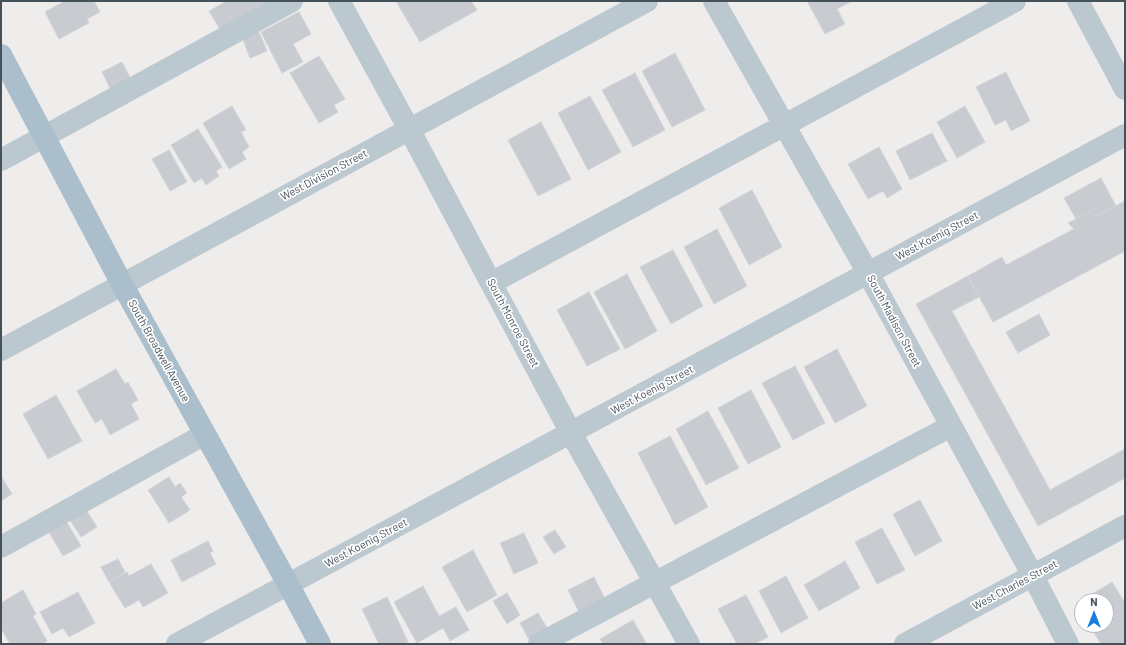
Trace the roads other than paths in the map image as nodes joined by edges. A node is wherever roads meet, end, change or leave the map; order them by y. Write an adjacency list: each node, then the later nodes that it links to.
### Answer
1 (292, 1): 12 (street)
2 (339, 1): 10 (street, South Monroe Street)
3 (647, 1): 10 (street, West Division Street)
4 (714, 1): 9 (street, South Madison Street)
5 (1016, 1): 9 (street)
6 (1078, 1): 8 (street)
7 (1, 56): 12 (main road, South Broadwell Avenue)
8 (1125, 89)
9 (784, 125): 14 (street, South Madison Street); 15 (street)
10 (410, 129): 15 (street, South Monroe Street); 16 (street, West Division Street)
11 (1125, 135): 14 (street, West Koenig Street)
12 (44, 136): 13 (street); 16 (main road, South Broadwell Avenue)
13 (1, 160)
14 (868, 273): 18 (street, South Madison Street); 19 (street, West Koenig Street)
15 (491, 283): 19 (street, South Monroe Street)
16 (122, 284): 17 (street, West Division Street); 20 (main road, South Broadwell Avenue)
17 (1, 350)
18 (951, 426): 23 (street, South Madison Street); 24 (street)
19 (571, 433): 24 (street, South Monroe Street); 25 (street, West Koenig Street)
20 (205, 434): 22 (street); 25 (main road, South Broadwell Avenue)
21 (1125, 526): 23 (street, West Charles Street)
22 (1, 547)
23 (1033, 576): 30 (street, West Charles Street); 31 (street, South Madison Street)
24 (655, 583): 28 (street); 29 (street, South Monroe Street)
25 (288, 584): 26 (street, West Koenig Street); 27 (main road, South Broadwell Avenue)
26 (178, 644)
27 (320, 644)
28 (539, 644)
29 (689, 644)
30 (905, 644)
31 (1068, 644)

